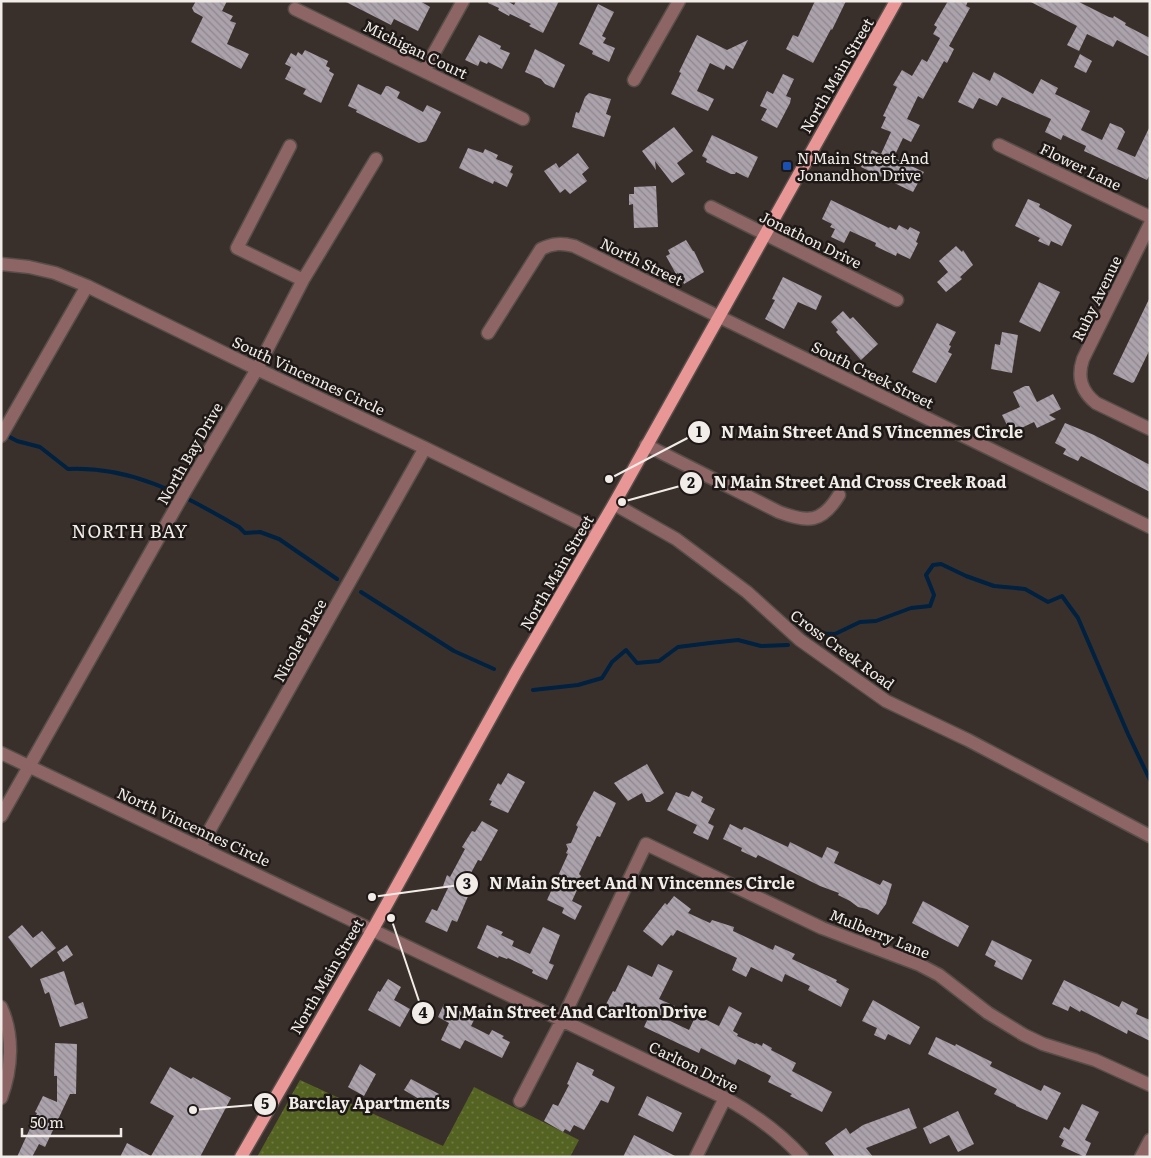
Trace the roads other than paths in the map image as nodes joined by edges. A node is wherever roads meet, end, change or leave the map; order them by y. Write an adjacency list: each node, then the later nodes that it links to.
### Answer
1 (463, 1): 5 (street)
2 (679, 1): 6 (street)
3 (896, 1): 14 (main road, North Main Street)
4 (295, 9): 5 (street, Michigan Court)
5 (424, 71): 7 (street, Michigan Court)
6 (634, 80)
7 (523, 119)
8 (999, 145): 12 (street, Flower Lane)
9 (290, 146): 16 (street)
10 (376, 159): 16 (street, North Bay Drive)
11 (711, 207): 14 (street, Jonathon Drive)
12 (1150, 218)
13 (1150, 224): 22 (street, Ruby Avenue)
14 (764, 235): 18 (street, Jonathon Drive); 19 (main road, North Main Street)
15 (1, 264): 17 (street, South Vincennes Circle)
16 (304, 280): 21 (street, North Bay Drive)
17 (87, 286): 21 (street, South Vincennes Circle); 23 (street)
18 (897, 300)
19 (718, 316): 20 (street, North Street); 24 (main road, North Main Street); 28 (street, South Creek Street)
20 (488, 333)
21 (257, 370): 25 (street, South Vincennes Circle); 31 (street, North Bay Drive)
22 (1150, 428)
23 (3, 432)
24 (646, 445): 26 (street); 27 (main road, North Main Street)
25 (426, 448): 29 (street, South Vincennes Circle); 34 (street, Nicolet Place)
26 (839, 495)
27 (614, 504): 29 (main road, North Main Street); 33 (street, Cross Creek Road)
28 (1150, 526)
29 (598, 532): 35 (main road, North Main Street)
30 (1, 753): 31 (street, North Vincennes Circle)
31 (30, 766): 32 (street, North Bay Drive); 34 (street, North Vincennes Circle)
32 (1, 816)
33 (1150, 836)
34 (200, 847): 35 (street, North Vincennes Circle)
35 (373, 929): 37 (street, Carlton Drive); 43 (main road, North Main Street)
36 (1, 1007): 39 (street)
37 (562, 1020): 38 (street, Mulberry Lane); 40 (street, Carlton Drive); 41 (street)
38 (1150, 1085)
39 (1, 1098)
40 (725, 1098): 44 (street); 45 (street, Carlton Drive)
41 (520, 1101)
42 (1150, 1140): 46 (street)
43 (241, 1157)
44 (696, 1157)
45 (802, 1157)
46 (1141, 1157)

